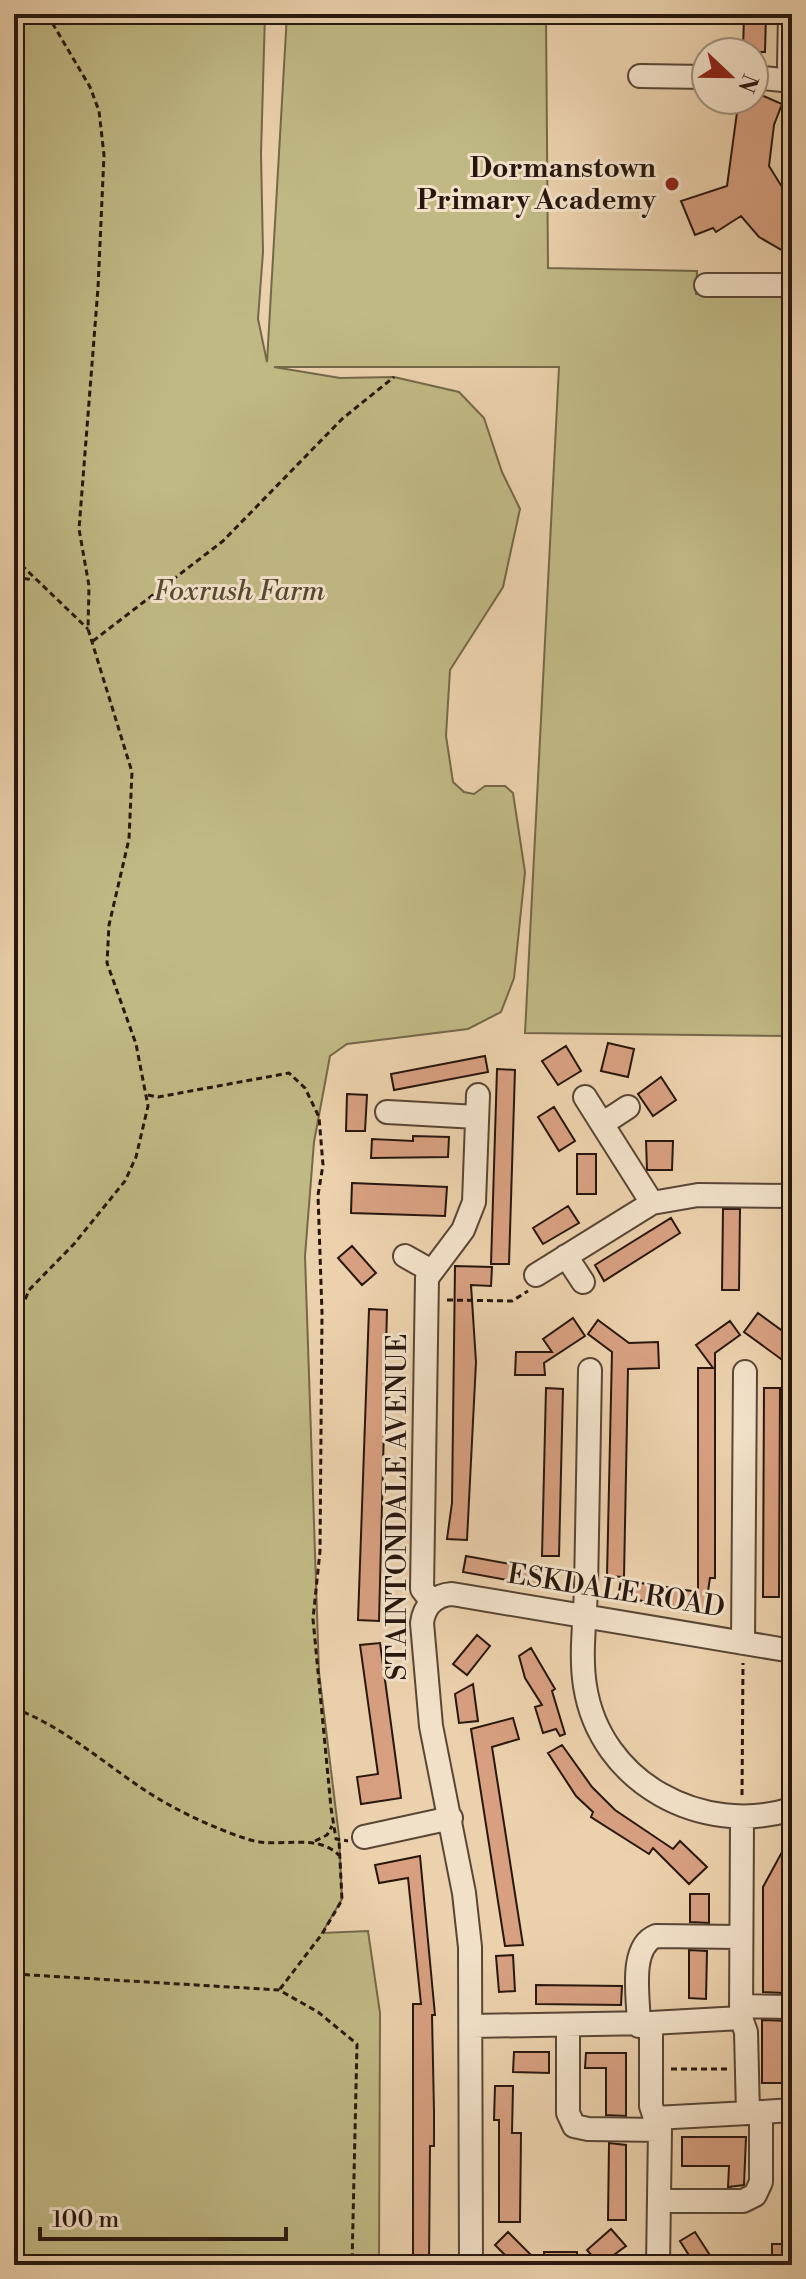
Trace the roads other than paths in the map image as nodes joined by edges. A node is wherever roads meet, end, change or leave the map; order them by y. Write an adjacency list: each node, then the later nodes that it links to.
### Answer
1 (790, 14): 2 (street)
2 (791, 73): 3 (street)
3 (770, 75)
4 (640, 76): 5 (street)
5 (690, 77)
6 (706, 285): 7 (street)
7 (792, 285)
8 (585, 1097): 11 (street)
9 (628, 1107): 11 (street)
10 (387, 1113): 16 (street)
11 (602, 1124): 13 (street)
12 (792, 1196): 13 (street)
13 (652, 1203): 15 (street)
14 (405, 1256): 16 (street)
15 (566, 1256): 17 (street); 18 (street)
16 (430, 1270): 21 (street, STAINTONDALE AVENUE)
17 (536, 1275)
18 (583, 1282)
19 (590, 1370): 22 (street)
20 (745, 1372): 23 (street)
21 (432, 1602): 22 (street, ESKDALE ROAD); 26 (street, STAINTONDALE AVENUE)
22 (586, 1617): 23 (street, ESKDALE ROAD); 27 (street)
23 (743, 1643): 24 (street, ESKDALE ROAD)
24 (792, 1651)
25 (792, 1809): 27 (street)
26 (451, 1818): 28 (street); 33 (street, STAINTONDALE AVENUE)
27 (742, 1819): 29 (street)
28 (364, 1837)
29 (740, 1937): 31 (street); 32 (street)
30 (792, 2007): 31 (street)
31 (741, 2012): 32 (street); 36 (street)
32 (645, 2025): 34 (street); 37 (street)
33 (472, 2026): 34 (street); 39 (street, STAINTONDALE AVENUE)
34 (568, 2027): 37 (street)
35 (792, 2110): 36 (street)
36 (754, 2113): 37 (street); 38 (street)
37 (657, 2124): 38 (street)
38 (659, 2201): 40 (street)
39 (471, 2265)
40 (658, 2265)

